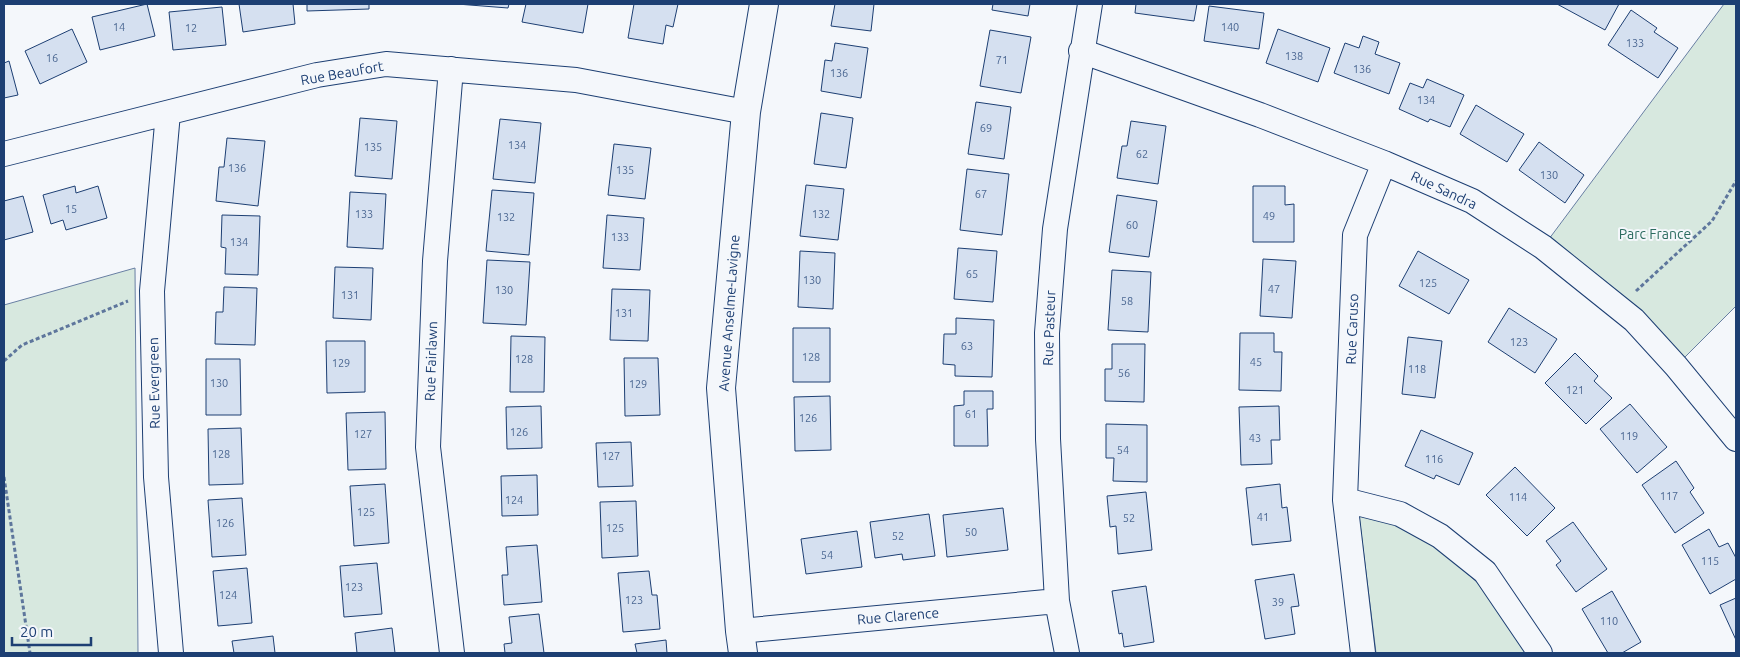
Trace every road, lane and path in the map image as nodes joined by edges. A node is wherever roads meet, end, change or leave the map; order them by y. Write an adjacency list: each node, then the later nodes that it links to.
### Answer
1 (764, 4): 5 (street, Avenue Anselme-Lavigne)
2 (1090, 4): 3 (street, Rue Pasteur)
3 (1081, 50): 8 (street, Rue Sandra); 16 (street, Rue Pasteur)
4 (451, 69): 5 (street, Rue Beaufort); 6 (street, Rue Beaufort); 20 (street, Rue Fairlawn)
5 (746, 112): 17 (street, Avenue Anselme-Lavigne)
6 (168, 113): 7 (street, Rue Beaufort); 10 (street, Rue Evergreen)
7 (4, 154)
8 (1384, 163): 11 (street, Rue Sandra); 15 (street, Rue Caruso)
9 (1736, 181): 11 (path)
10 (152, 291): 12 (path); 19 (street, Rue Evergreen)
11 (1618, 309): 13 (street, Rue Sandra)
12 (4, 361)
13 (1736, 439)
14 (4, 477): 18 (path)
15 (1345, 500): 22 (street, Rue Caruso); 23 (street)
16 (1057, 601): 17 (street, Rue Clarence); 21 (street, Rue Pasteur)
17 (742, 642)
18 (30, 653)
19 (171, 653)
20 (452, 653)
21 (1067, 653)
22 (1362, 653)
23 (1540, 653)

